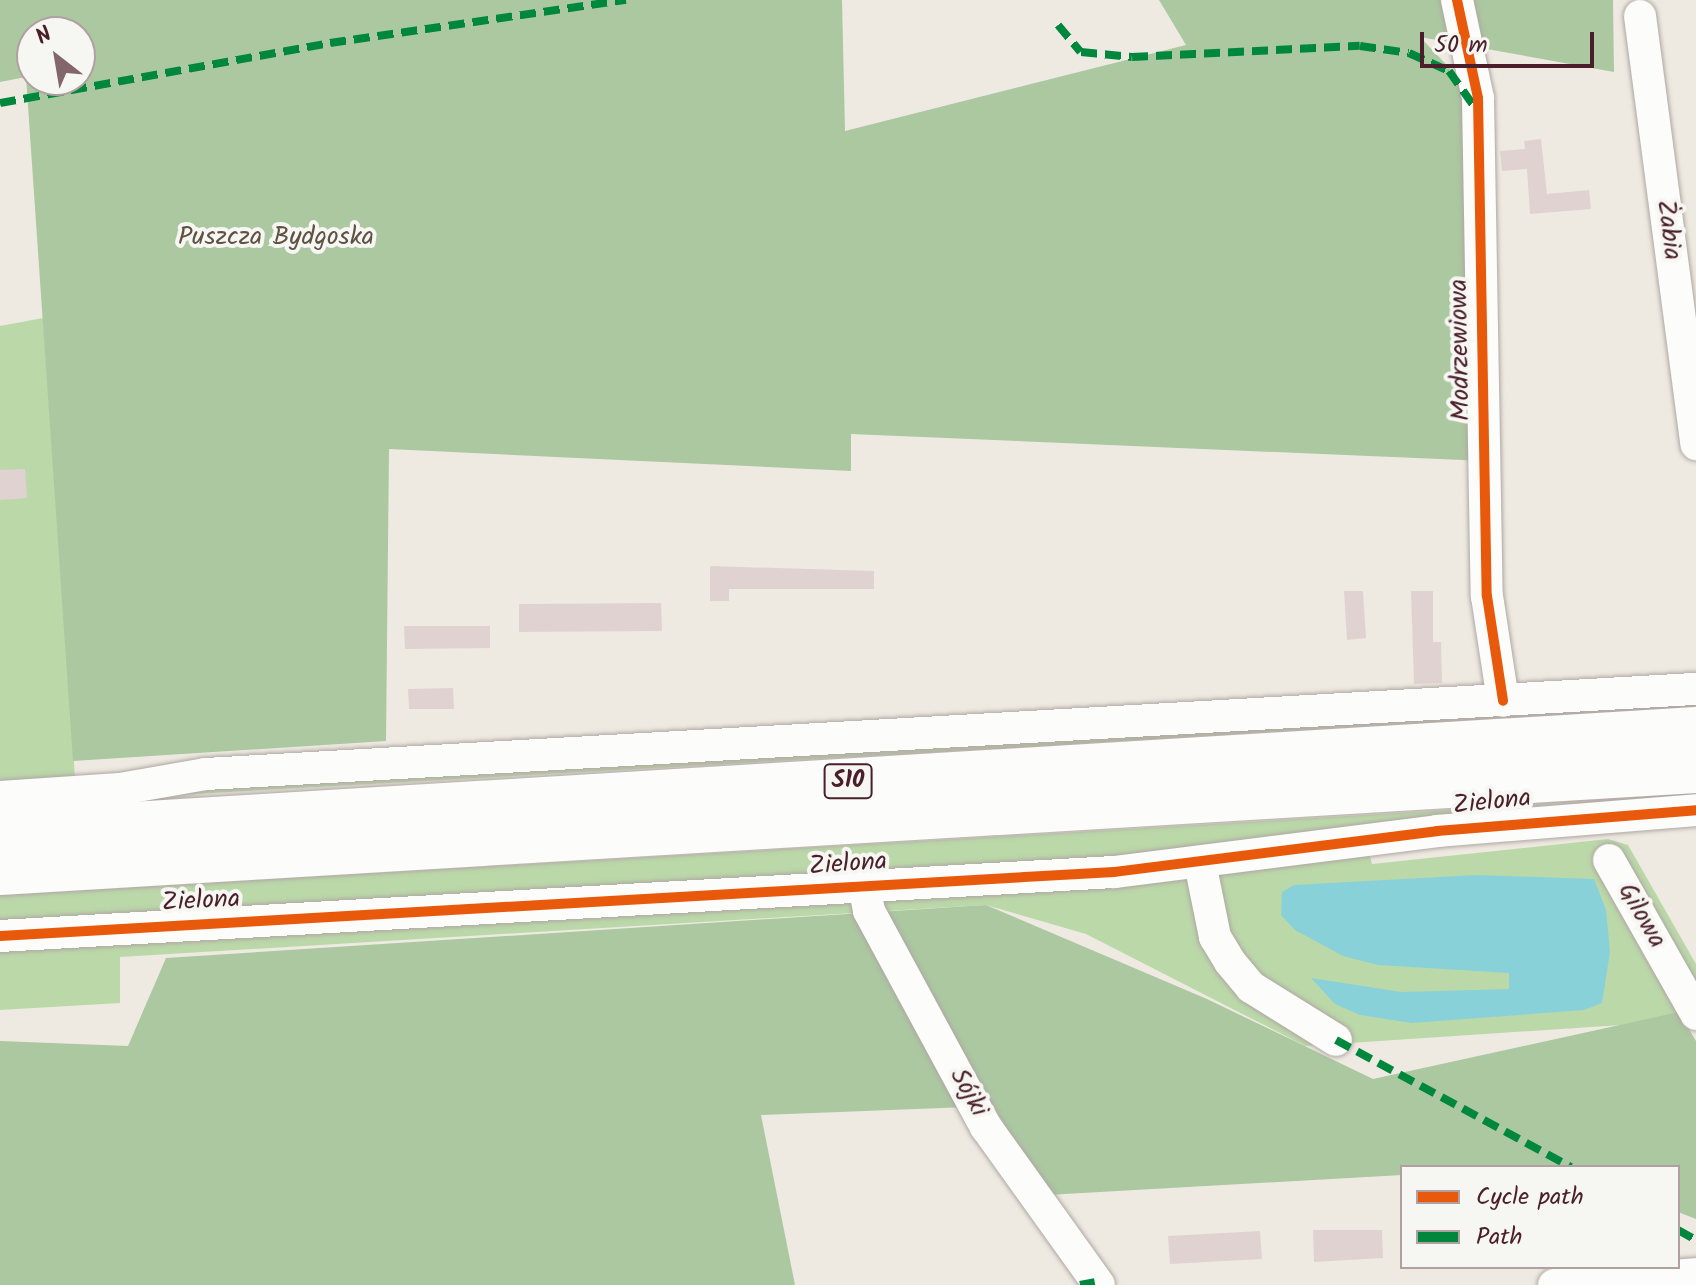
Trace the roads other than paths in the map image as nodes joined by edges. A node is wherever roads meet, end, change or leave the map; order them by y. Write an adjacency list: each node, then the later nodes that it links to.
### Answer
1 (1457, 0): 5 (street, Modrzewiowa)
2 (1640, 16): 3 (street, Żabia)
3 (1696, 444)
4 (1696, 689): 5 (street)
5 (1503, 701): 8 (street)
6 (1696, 729): 10 (highway, S10)
7 (1696, 771): 13 (highway, S10)
8 (0, 797)
9 (1696, 810): 12 (street, Zielona)
10 (0, 832)
11 (1609, 860): 16 (street, Gilowa)
12 (1200, 863): 14 (street, Zielona); 17 (street)
13 (0, 873)
14 (864, 885): 15 (street, Zielona); 19 (street, Sójki)
15 (0, 936)
16 (1696, 1014)
17 (1336, 1040)
18 (1696, 1274): 20 (street)
19 (1099, 1285)
20 (1554, 1285)

